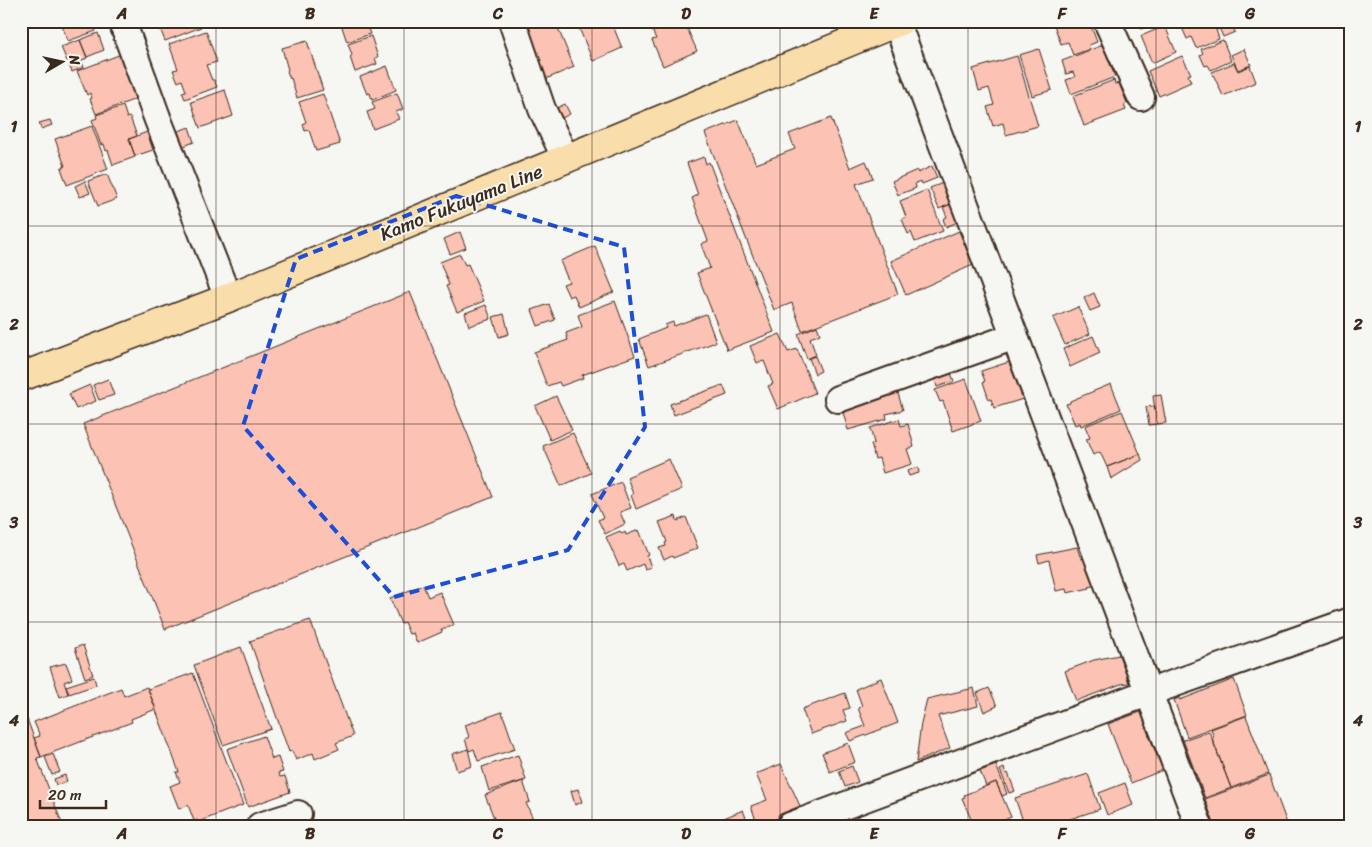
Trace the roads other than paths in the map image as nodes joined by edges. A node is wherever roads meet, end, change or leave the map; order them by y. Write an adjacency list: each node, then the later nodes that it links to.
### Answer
1 (122, 21): 7 (street)
2 (512, 21): 6 (street)
3 (1107, 21): 5 (street)
4 (898, 22): 6 (main road, Kamo Fukuyama Line); 8 (street)
5 (1142, 97)
6 (566, 159): 7 (main road, Kamo Fukuyama Line)
7 (228, 298): 9 (main road, Kamo Fukuyama Line)
8 (1015, 336): 10 (street); 12 (street)
9 (21, 377)
10 (838, 399)
11 (1351, 621): 12 (street)
12 (1150, 692): 15 (street); 16 (street)
13 (298, 814): 14 (street)
14 (260, 826)
15 (790, 826)
16 (1199, 826)

